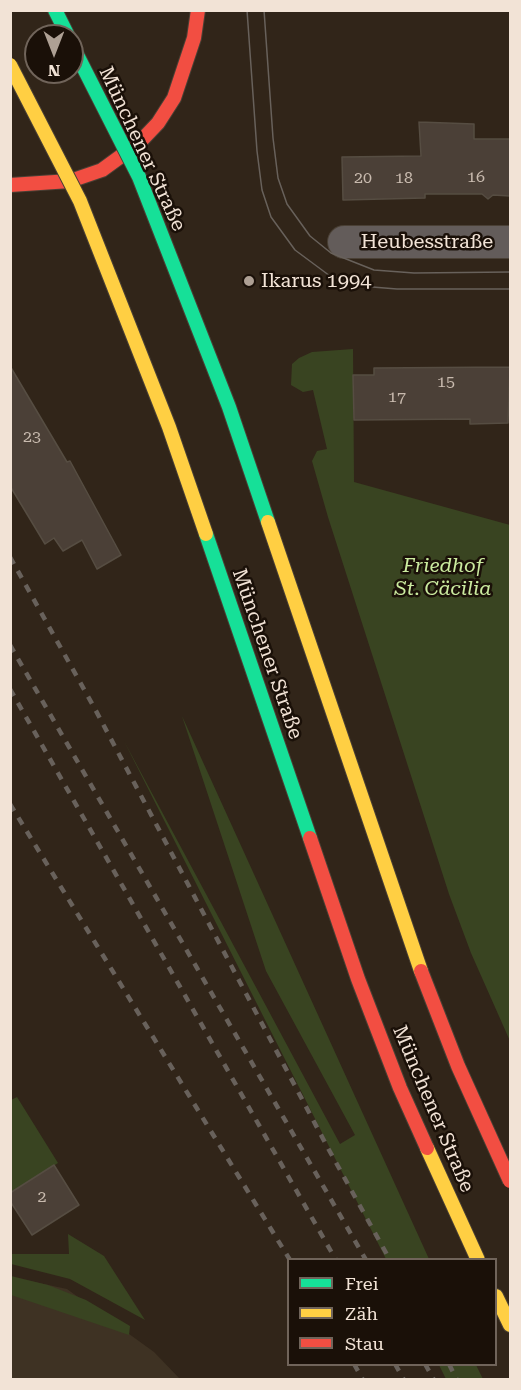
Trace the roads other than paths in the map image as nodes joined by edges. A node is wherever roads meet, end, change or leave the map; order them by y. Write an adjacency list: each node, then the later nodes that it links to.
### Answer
1 (55, 10): 3 (highway)
2 (198, 10): 6 (highway)
3 (62, 24)
4 (10, 65): 10 (highway, Münchener Straße, bridge)
5 (84, 69): 9 (highway, Münchener Straße, bridge)
6 (10, 185)
7 (344, 242): 8 (street, Heubesstraße)
8 (510, 242)
9 (510, 1181)
10 (477, 1258)
11 (497, 1300): 12 (highway)
12 (510, 1325)

